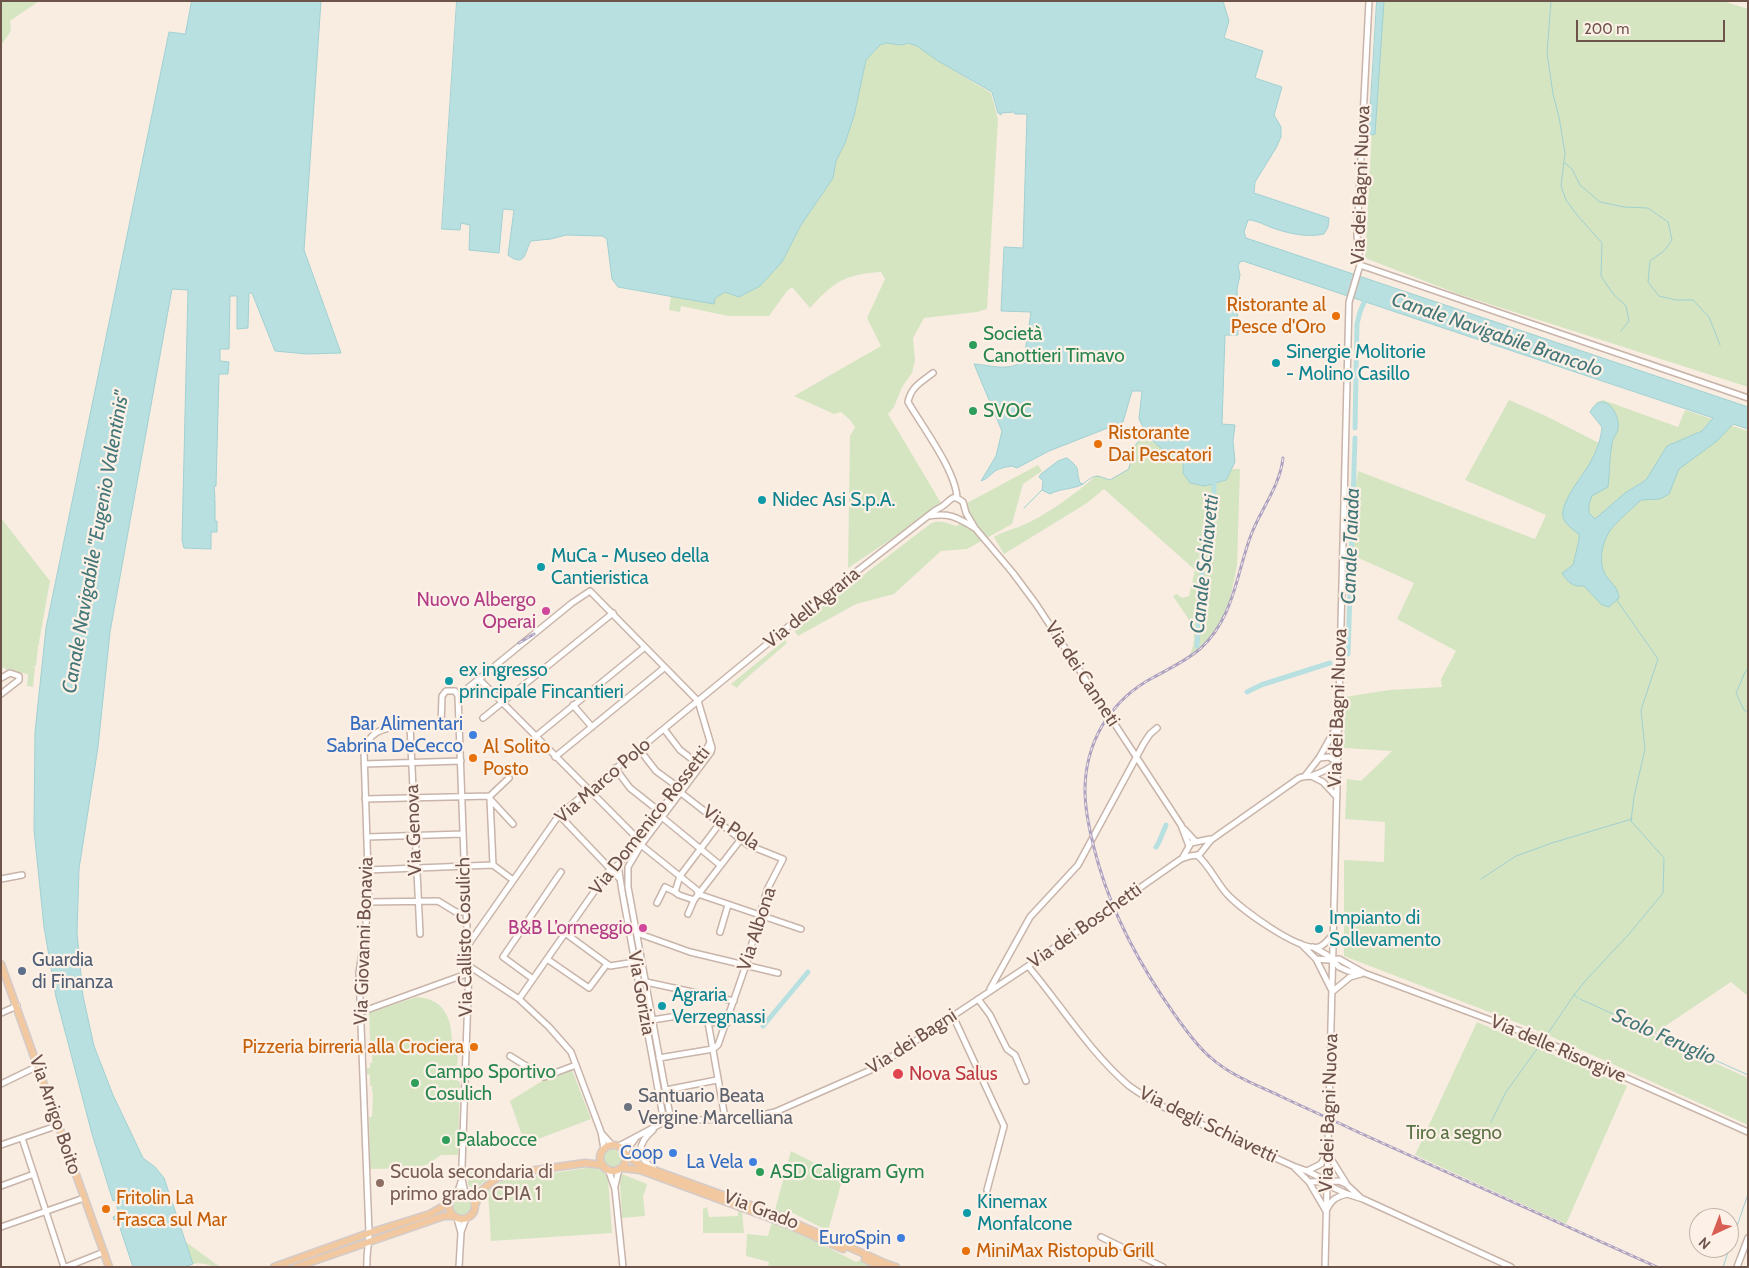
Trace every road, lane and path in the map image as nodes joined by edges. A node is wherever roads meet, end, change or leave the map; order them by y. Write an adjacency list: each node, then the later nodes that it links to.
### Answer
1 (1369, 1): 2 (street, Via dei Bagni Nuova)
2 (1360, 265): 4 (street); 24 (street, Via dei Bagni Nuova)
3 (932, 373): 5 (street)
4 (1748, 398)
5 (953, 482): 6 (street); 7 (street)
6 (957, 498): 7 (street); 9 (street)
7 (950, 499): 8 (street, Via dell'Agraria)
8 (944, 505): 10 (street, Via dell'Agraria); 11 (street)
9 (965, 510): 11 (street); 12 (street, Via dei Canneti)
10 (928, 516): 11 (street); 20 (street, Via dell'Agraria)
11 (955, 517): 12 (street, Via dei Canneti)
12 (975, 528): 35 (street, Via dei Canneti)
13 (612, 613): 14 (street); 17 (street); 21 (street)
14 (645, 647): 15 (street); 22 (street)
15 (664, 668): 20 (street); 28 (street)
16 (1, 678): 18 (street)
17 (478, 679): 19 (street); 21 (street)
18 (1, 694)
19 (458, 696): 25 (street); 26 (street, Via Callisto Cosulich)
20 (698, 701): 30 (street, Via Marco Polo); 32 (street)
21 (501, 703): 23 (street); 31 (street)
22 (574, 705): 28 (street); 31 (street)
23 (483, 718)
24 (1338, 723): 36 (street, Via dei Boschetti); 39 (street, Via dei Bagni Nuova)
25 (441, 725): 26 (street, Via Giovanni Bonavia); 27 (street, Via Giovanni Bonavia)
26 (459, 725): 37 (street, Via Callisto Cosulich)
27 (410, 726): 38 (street, Via Genova); 41 (street, Via Giovanni Bonavia)
28 (592, 727): 34 (street)
29 (1157, 728): 35 (street, Via dei Bagni)
30 (664, 730): 33 (street, Via Marco Polo); 40 (street)
31 (535, 737): 34 (street)
32 (710, 741): 40 (street, Via Domenico Rossetti); 47 (street, Via Domenico Rossetti)
33 (639, 749): 42 (street, Via Marco Polo); 45 (street, Via Pola)
34 (555, 757): 46 (street)
35 (1137, 758): 58 (street, Via dei Canneti); 121 (street, Via dei Bagni)
36 (1319, 758): 39 (street); 43 (street, Via dei Boschetti)
37 (461, 761): 38 (street); 48 (street, Via Callisto Cosulich)
38 (411, 762): 41 (street); 51 (street, Via Genova)
39 (1337, 762): 43 (street, Via dei Boschetti); 49 (street, Via dei Bagni Nuova)
40 (696, 763): 45 (street, Via Domenico Rossetti)
41 (364, 764): 52 (street, Via Giovanni Bonavia)
42 (615, 768): 46 (street, Via Marco Polo); 53 (street)
43 (1308, 776): 49 (street); 62 (street, Via dei Boschetti)
44 (509, 778): 50 (street)
45 (677, 788): 47 (street, Via Pola); 53 (street, Via Domenico Rossetti)
46 (588, 790): 54 (street, Via Marco Polo); 63 (street)
47 (682, 793): 55 (street, Via Domenico Rossetti); 56 (street, Via Pola)
48 (462, 796): 50 (street); 51 (street); 59 (street, Via Callisto Cosulich)
49 (1336, 796): 103 (street, Via dei Bagni Nuova)
50 (490, 797): 57 (street); 73 (street)
51 (412, 798): 52 (street); 60 (street, Via Genova)
52 (365, 800): 61 (street, Via Giovanni Bonavia)
53 (659, 811): 63 (street, Via Domenico Rossetti)
54 (559, 815): 80 (street); 87 (street, Via Marco Polo)
55 (663, 818): 66 (street, Via Domenico Rossetti); 68 (street)
56 (720, 823): 64 (street, Via Pola); 68 (street)
57 (513, 824)
58 (1181, 825): 65 (street, Via dei Canneti); 67 (street, Via dei Canneti)
59 (463, 834): 60 (street); 77 (street, Via Callisto Cosulich)
60 (414, 835): 61 (street); 79 (street, Via Genova)
61 (367, 836): 81 (street, Via Giovanni Bonavia)
62 (1215, 837): 65 (street, Via dei Boschetti); 69 (street, Via dei Boschetti)
63 (638, 839): 66 (street); 74 (street, Via Domenico Rossetti)
64 (740, 839): 71 (street, Via Pola); 75 (street)
65 (1197, 842): 67 (street, Via dei Boschetti); 69 (street, Via dei Canneti)
66 (641, 845): 78 (street, Via Domenico Rossetti); 84 (street)
67 (1188, 847): 70 (street, Via dei Canneti); 72 (street, Via dei Boschetti)
68 (700, 849): 75 (street); 84 (street)
69 (1202, 850): 70 (street, Via dei Boschetti); 76 (street)
70 (1195, 855): 72 (street, Via dei Boschetti); 76 (street)
71 (783, 859): 97 (street, Via Albona)
72 (1180, 859): 115 (street, Via dei Boschetti)
73 (493, 865): 77 (street); 87 (street)
74 (618, 865): 80 (street, Via Domenico Rossetti); 86 (street, Via Gorizia)
75 (720, 865): 89 (street)
76 (1207, 865): 104 (street)
77 (464, 867): 79 (street); 95 (street, Via Callisto Cosulich)
78 (628, 867): 101 (street, Via Gorizia)
79 (416, 868): 81 (street); 92 (street, Via Genova)
80 (610, 869): 86 (street); 100 (street, Via Domenico Rossetti)
81 (367, 870): 91 (street, Via Giovanni Bonavia)
82 (561, 872): 119 (street)
83 (22, 875): 85 (street)
84 (680, 876): 88 (street); 89 (street)
85 (1, 879)
86 (620, 879): 110 (street, Via Gorizia)
87 (513, 880): 105 (street, Via Marco Polo)
88 (675, 892): 90 (street); 93 (street)
89 (698, 894): 90 (street); 94 (street)
90 (694, 900): 96 (street)
91 (369, 902): 92 (street); 127 (street, Via Giovanni Bonavia)
92 (417, 902): 95 (street); 102 (street, Via Genova)
93 (657, 903)
94 (728, 905): 97 (street); 99 (street)
95 (466, 912): 105 (street, Via Callisto Cosulich)
96 (688, 914)
97 (761, 916): 98 (street); 113 (street, Via Albona)
98 (801, 929)
99 (720, 932)
100 (565, 933): 108 (street, Via Domenico Rossetti); 112 (street)
101 (637, 933): 113 (street); 120 (street, Via Gorizia)
102 (420, 934)
103 (1334, 934): 106 (street); 109 (street, Via dei Bagni Nuova)
104 (1301, 944): 106 (street); 107 (street)
105 (468, 945): 114 (street, Via Callisto Cosulich)
106 (1312, 947): 109 (street)
107 (1316, 958): 109 (street); 122 (street)
108 (547, 959): 112 (street); 119 (street, Via Domenico Rossetti)
109 (1333, 960): 118 (street, Via delle Risorgive); 122 (street, Via dei Bagni Nuova)
110 (635, 962): 112 (street); 144 (street, Via Gorizia)
111 (1, 964): 126 (main road, Via Arrigo Boito)
112 (607, 964)
113 (746, 965): 117 (street); 125 (street, Via Albona)
114 (469, 966): 116 (street, Via Callisto Cosulich); 123 (street)
115 (1028, 966): 121 (street, Via dei Boschetti); 157 (street, Via degli Schiavetti)
116 (469, 973): 127 (street); 163 (street, Via Callisto Cosulich)
117 (778, 973)
118 (1364, 973): 122 (street); 148 (street, Via delle Risorgive)
119 (533, 979): 123 (street, Via Domenico Rossetti)
120 (646, 982): 125 (street); 130 (street, Via Gorizia)
121 (988, 992): 124 (street, Via dei Bagni)
122 (1332, 992): 154 (street, Via dei Bagni Nuova)
123 (519, 999): 136 (street)
124 (978, 999): 129 (street, Via dei Bagni); 139 (street, Via dei Bagni)
125 (734, 1001): 132 (street, Via Albona)
126 (17, 1006): 128 (street); 137 (main road, Via Arrigo Boito)
127 (361, 1012): 183 (street, Via Giovanni Bonavia)
128 (1, 1013)
129 (953, 1016): 142 (street, Via dei Bagni); 170 (street)
130 (652, 1020): 131 (street); 135 (street, Via Gorizia)
131 (708, 1022): 132 (street); 133 (street)
132 (727, 1023): 133 (street, Via Albona)
133 (713, 1049): 135 (street); 138 (street)
134 (510, 1056): 136 (street)
135 (659, 1058): 141 (street, Via Gorizia)
136 (576, 1065): 147 (street)
137 (38, 1066): 140 (street); 145 (main road, Via Arrigo Boito)
138 (718, 1080): 141 (street); 142 (street)
139 (1026, 1080)
140 (1, 1084)
141 (666, 1090): 143 (street, Via Gorizia)
142 (725, 1118): 143 (street, Via dei Bagni)
143 (671, 1121): 144 (street, Via dei Bagni)
144 (664, 1122): 146 (street)
145 (59, 1125): 150 (street); 174 (main road, Via Arrigo Boito)
146 (657, 1126): 149 (street); 161 (street)
147 (601, 1132): 152 (street); 153 (street)
148 (1748, 1132)
149 (636, 1137): 152 (street); 155 (street)
150 (22, 1138): 151 (street); 162 (street)
151 (1, 1145)
152 (615, 1146): 153 (main road); 155 (main road)
153 (602, 1151): 156 (main road); 158 (main road)
154 (1327, 1153): 160 (street); 165 (street, Via dei Bagni Nuova); 166 (street)
155 (625, 1154): 159 (main road); 161 (main road, Via Grado)
156 (585, 1162): 158 (main road); 169 (main road)
157 (1293, 1166): 160 (street, Via degli Schiavetti); 164 (street, Via degli Schiavetti)
158 (605, 1167): 159 (main road); 168 (street)
159 (620, 1168): 168 (street); 198 (main road, Via Grado)
160 (1307, 1170): 165 (street, Via degli Schiavetti)
161 (660, 1173): 199 (main road, Via Grado)
162 (34, 1174): 167 (street); 178 (street)
163 (462, 1179): 171 (street, Via Callisto Cosulich); 172 (street, Via Callisto Cosulich)
164 (1309, 1182): 165 (street); 179 (street, Via degli Schiavetti)
165 (1327, 1182): 166 (street); 173 (street, Via degli Schiavetti); 179 (street, Via dei Bagni Nuova)
166 (1346, 1184): 175 (street)
167 (1, 1186)
168 (615, 1189): 197 (street)
169 (482, 1190): 172 (main road); 177 (main road)
170 (987, 1190)
171 (457, 1194): 172 (main road); 176 (main road, Via Callisto Cosulich)
172 (467, 1194): 177 (main road, Via Callisto Cosulich)
173 (1347, 1194): 175 (street, Via degli Schiavetti); 179 (street)
174 (84, 1198): 178 (street); 188 (main road, Via Arrigo Boito)
175 (1363, 1199): 202 (street)
176 (449, 1203): 180 (main road); 183 (main road, Via Callisto Cosulich)
177 (475, 1205): 181 (main road)
178 (45, 1212): 182 (street); 191 (street)
179 (1326, 1212): 201 (street, Via dei Bagni Nuova)
180 (455, 1217): 181 (main road); 184 (street); 187 (main road)
181 (466, 1218): 184 (street)
182 (1, 1227)
183 (369, 1233): 187 (street, Via Giovanni Bonavia); 193 (main road, Via Callisto Cosulich)
184 (461, 1233): 196 (street)
185 (1101, 1237): 189 (street)
186 (1748, 1238): 203 (street)
187 (369, 1241): 194 (main road); 195 (street, Via Giovanni Bonavia)
188 (104, 1252): 191 (street); 192 (main road, Via Arrigo Boito)
189 (1153, 1265): 200 (street)
190 (903, 1266): 199 (main road, Via Grado)
191 (65, 1267)
192 (108, 1267)
193 (274, 1267)
194 (296, 1267)
195 (367, 1267)
196 (459, 1267)
197 (623, 1267)
198 (881, 1267)
199 (898, 1267)
200 (1163, 1267)
201 (1325, 1267)
202 (1511, 1267)
203 (1737, 1267)

